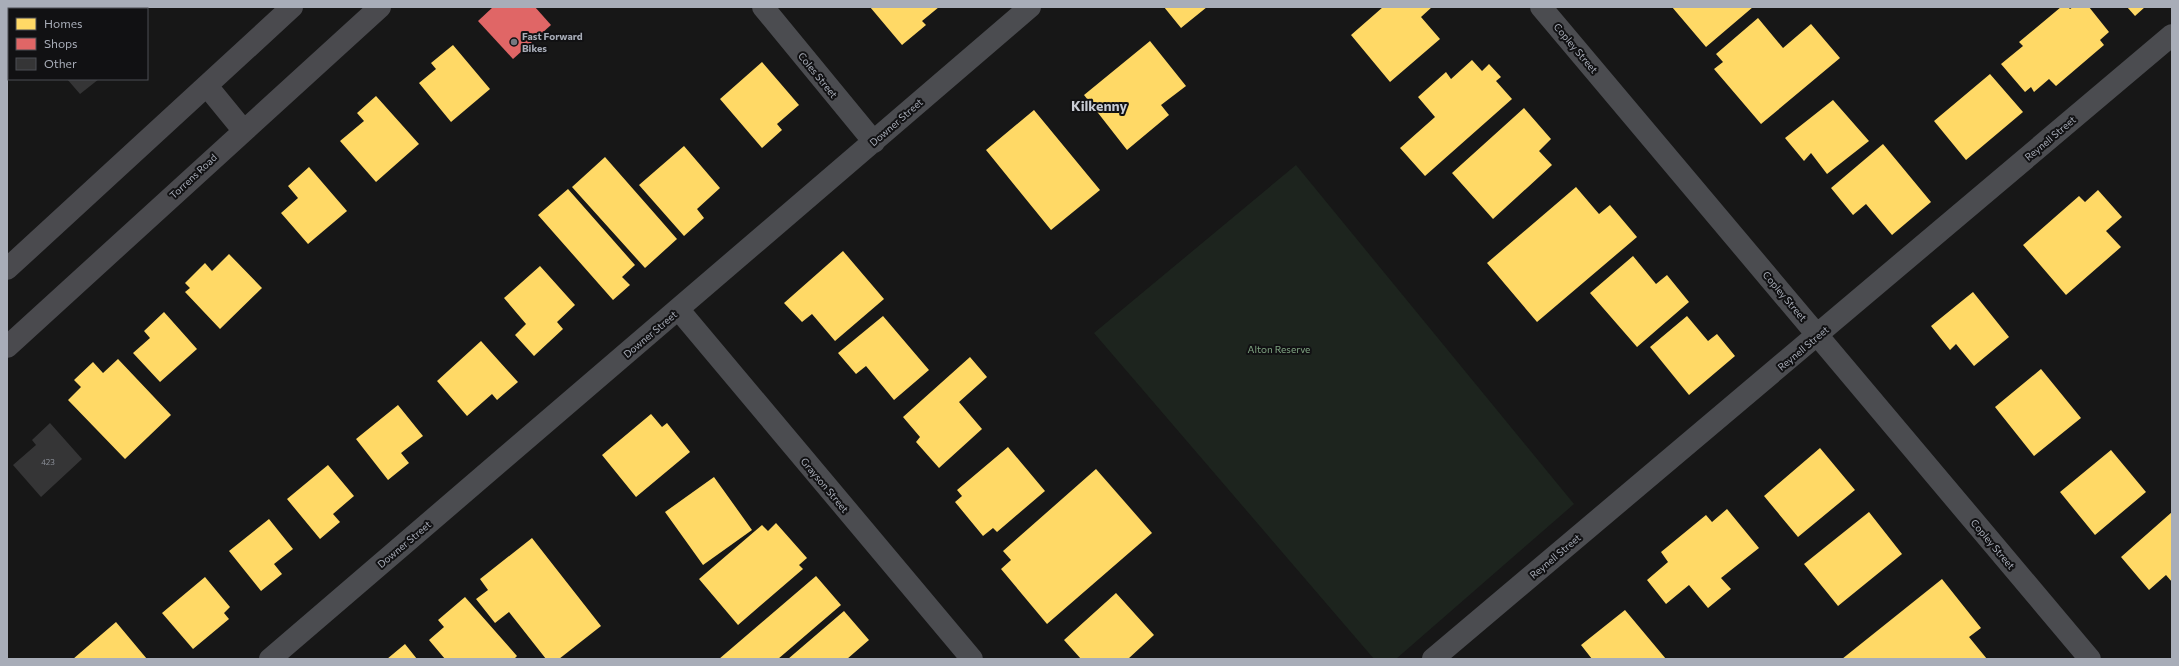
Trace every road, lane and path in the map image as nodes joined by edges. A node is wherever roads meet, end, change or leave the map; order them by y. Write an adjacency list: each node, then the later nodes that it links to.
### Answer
1 (292, 7): 7 (main road)
2 (380, 7): 8 (main road, Torrens Road)
3 (762, 7): 9 (street, Coles Street)
4 (1030, 7): 9 (street, Downer Street)
5 (1541, 7): 12 (street, Copley Street)
6 (2172, 35): 12 (street, Reynell Street)
7 (207, 86): 8 (main road); 10 (main road)
8 (243, 130): 13 (main road, Torrens Road)
9 (874, 142): 11 (street, Downer Street)
10 (7, 269)
11 (679, 310): 14 (street, Downer Street); 15 (street, Grayson Street)
12 (1818, 335): 16 (street, Reynell Street); 17 (street, Copley Street)
13 (7, 347)
14 (270, 659)
15 (972, 659)
16 (1433, 659)
17 (2090, 659)

